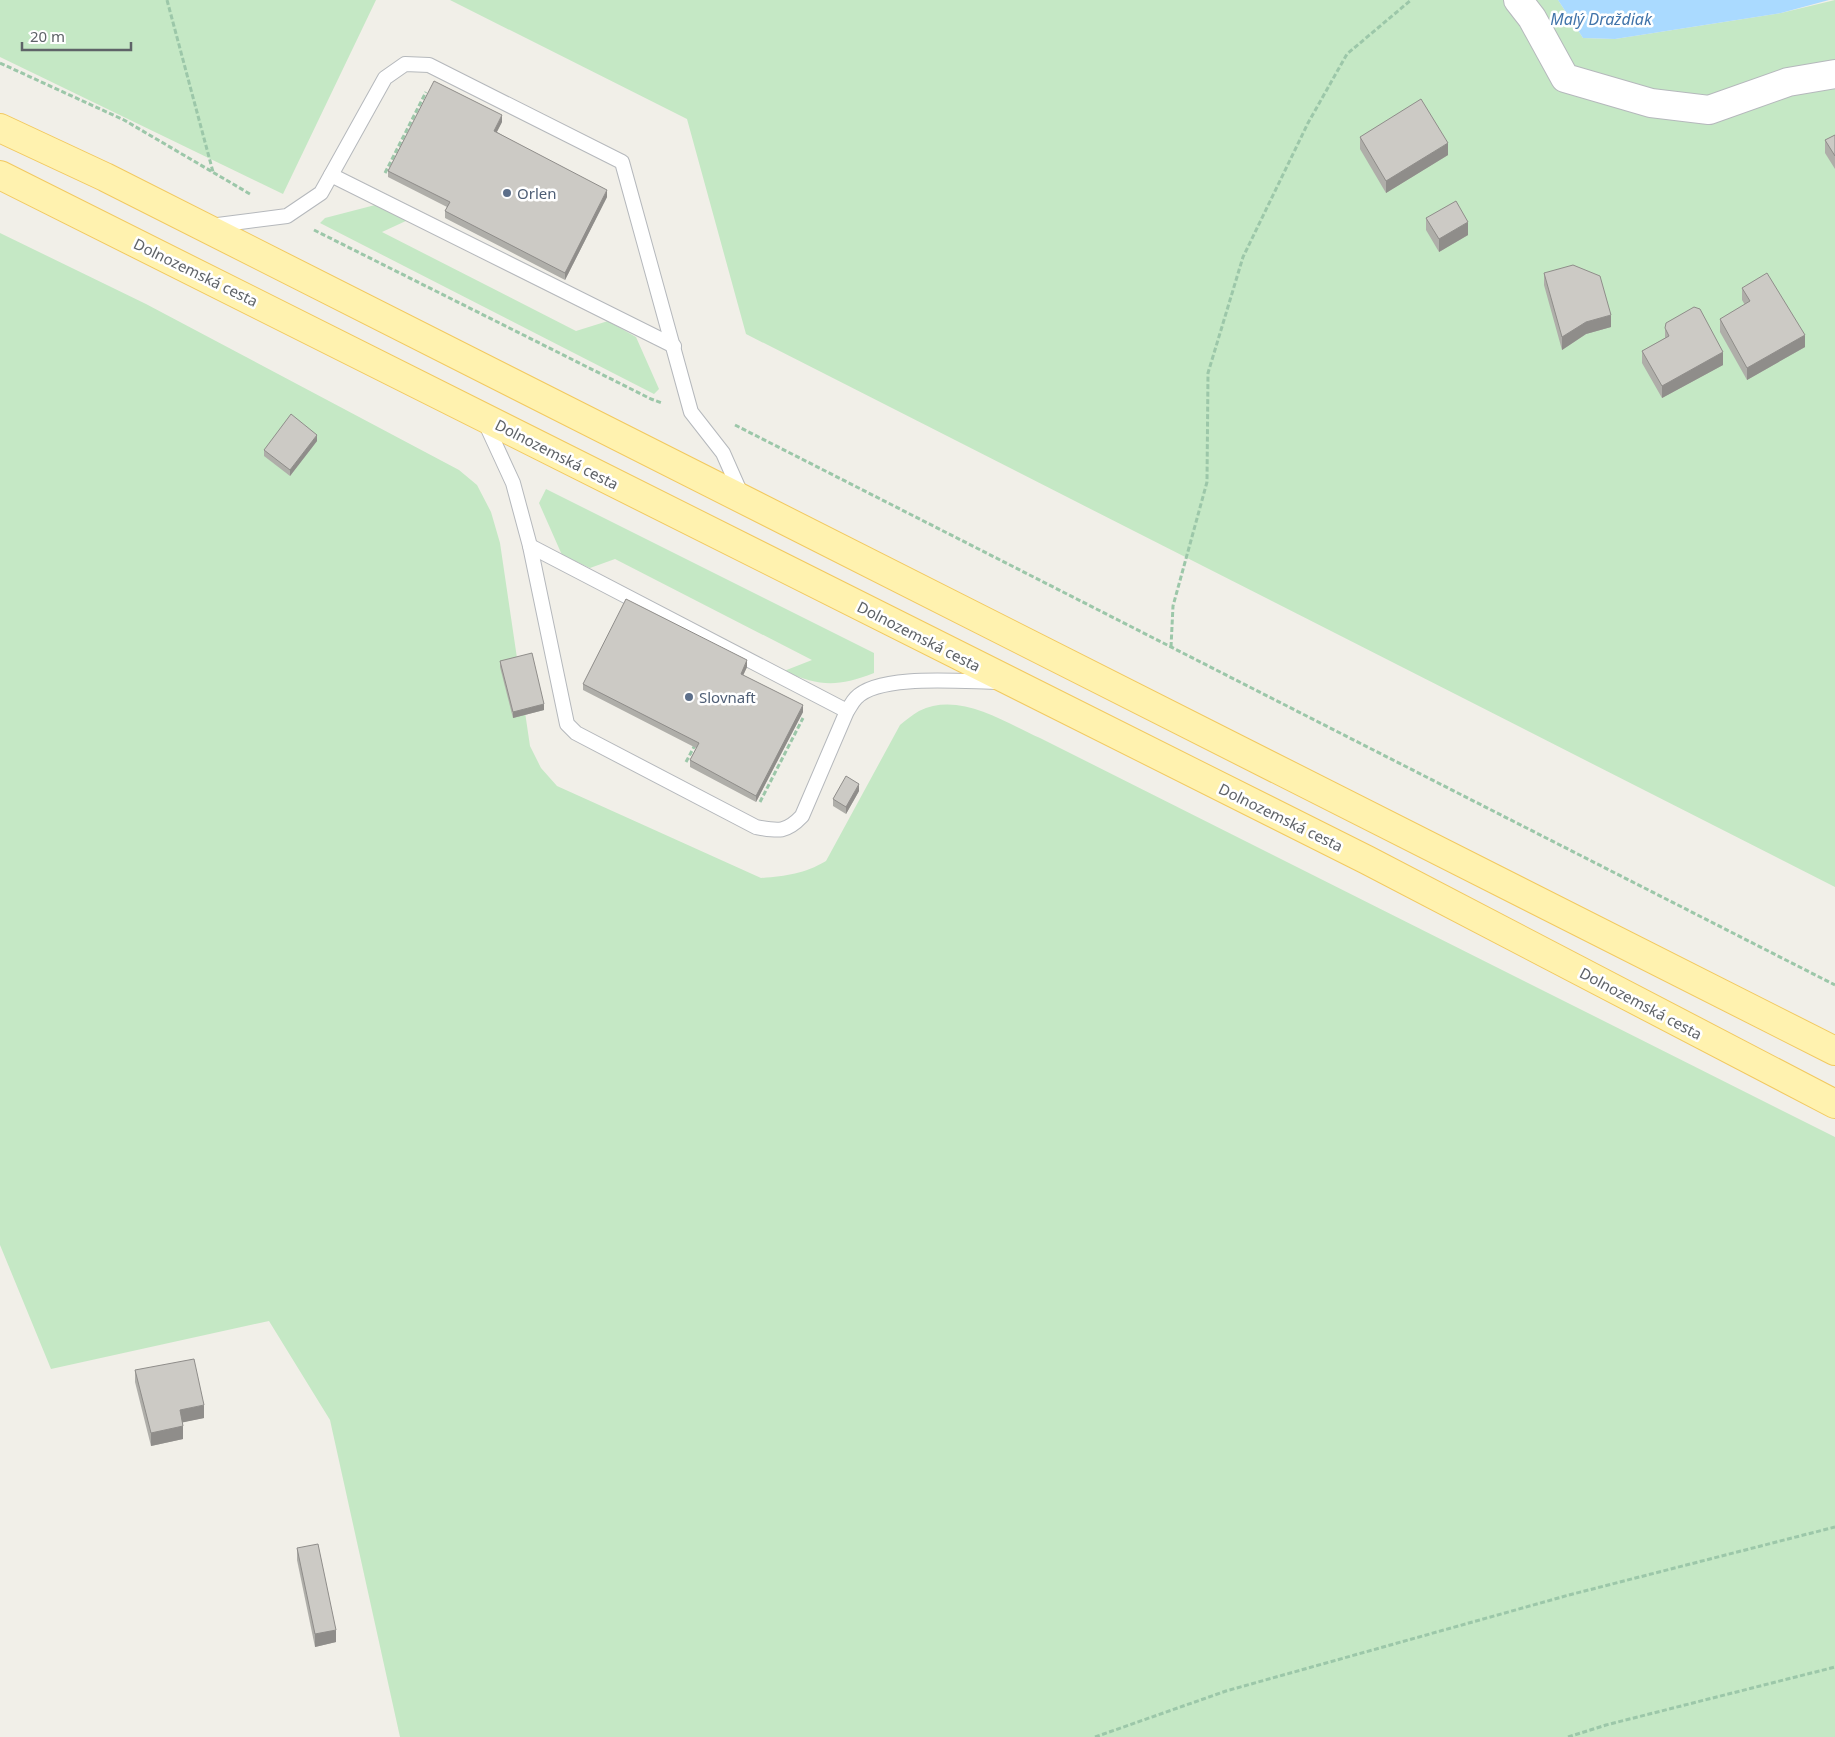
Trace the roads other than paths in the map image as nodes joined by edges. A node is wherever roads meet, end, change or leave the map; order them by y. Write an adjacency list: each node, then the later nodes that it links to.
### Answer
1 (1518, 0): 2 (street)
2 (1835, 74)
3 (0, 128): 6 (main road)
4 (0, 175): 8 (main road, Dolnozemská cesta)
5 (331, 175): 6 (lane); 7 (lane); 7 (lane)
6 (203, 226): 9 (main road)
7 (674, 346): 9 (lane)
8 (482, 417): 10 (lane); 11 (main road, Dolnozemská cesta)
9 (744, 499): 13 (main road)
10 (530, 546): 12 (lane); 12 (lane)
11 (1011, 682): 12 (lane); 14 (main road, Dolnozemská cesta)
12 (847, 711)
13 (1835, 1051)
14 (1835, 1104)

